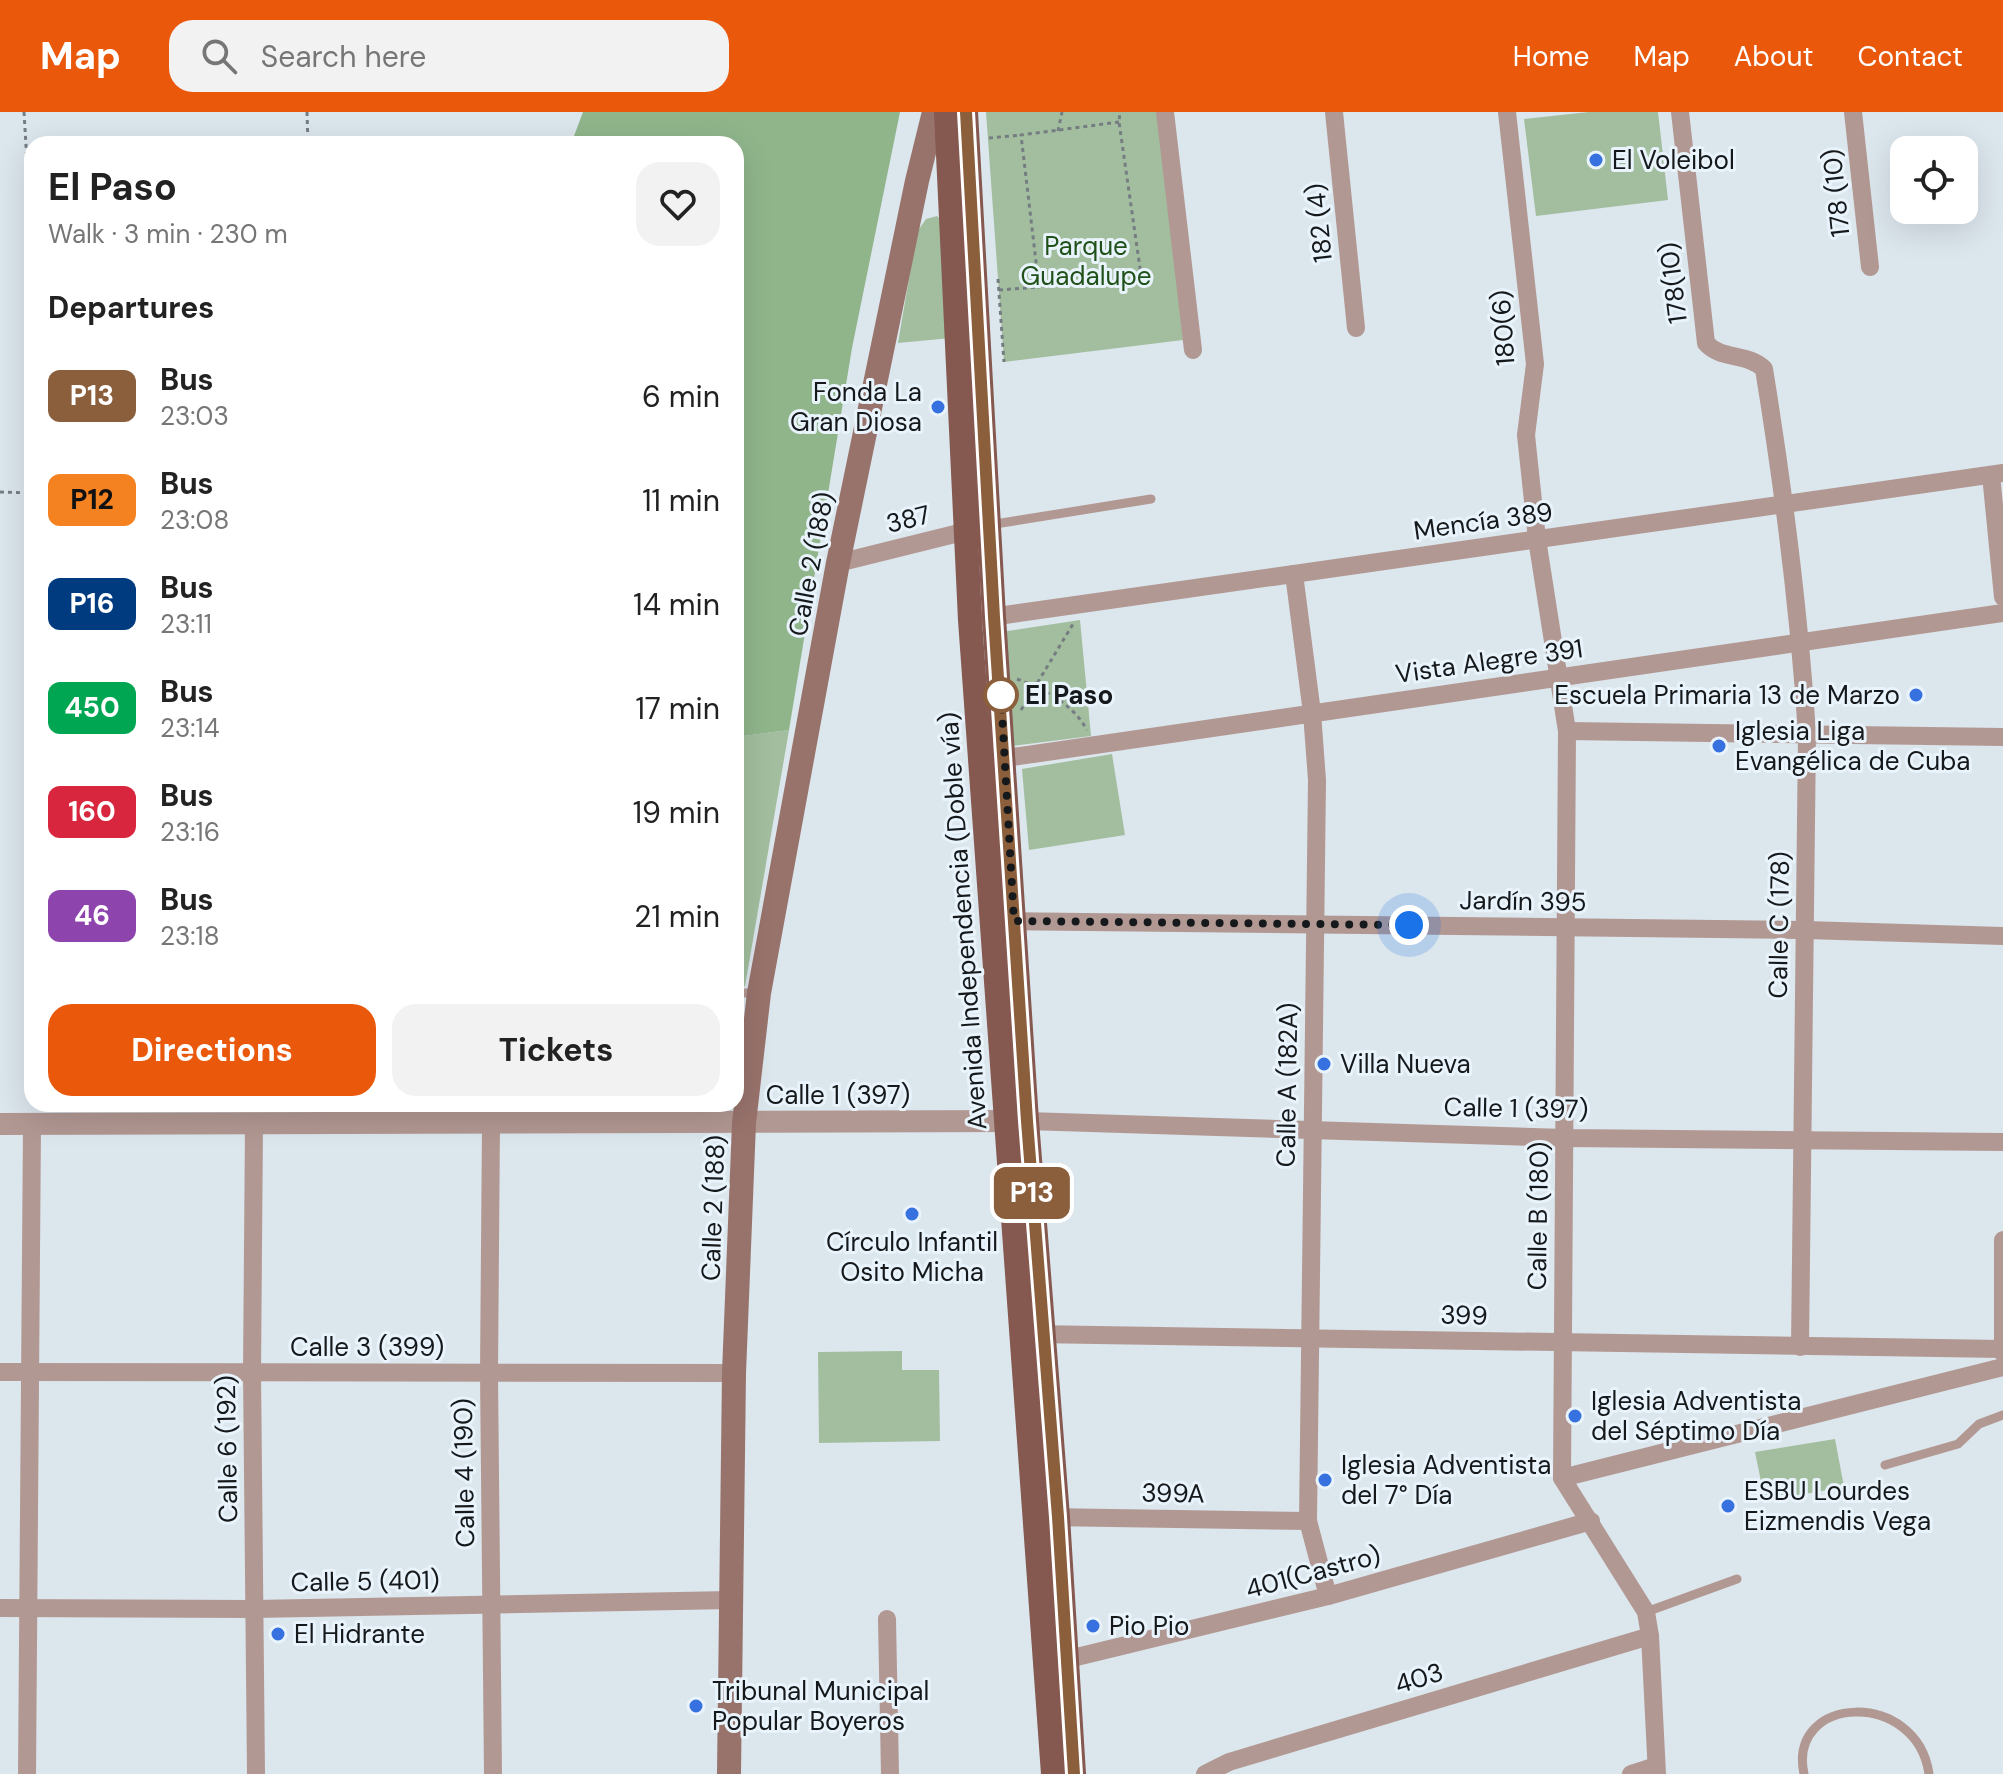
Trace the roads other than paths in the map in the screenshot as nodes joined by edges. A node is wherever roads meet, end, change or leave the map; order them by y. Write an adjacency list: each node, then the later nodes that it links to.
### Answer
1 (934, 112): 18 (main road, Calle 2 (188))
2 (946, 112): 16 (main road, Avenida Independencia (Doble vía))
3 (966, 112): 15 (main road, Avenida Independencia (Doble vía))
4 (1165, 112): 11 (street)
5 (1334, 112): 10 (street, 182 (4))
6 (1507, 112): 17 (street, 180(6))
7 (1680, 112): 14 (street, 178(10))
8 (1853, 112): 9 (street, 178 (10))
9 (1870, 267)
10 (1356, 328)
11 (1193, 350)
12 (1997, 474): 14 (street, Mencía 389); 20 (street)
13 (1151, 499): 15 (lane)
14 (1786, 504): 17 (street, Mencía 389); 24 (street, Calle C (178))
15 (989, 525): 16 (street, 387); 22 (main road, Avenida Independencia (Doble vía))
16 (965, 531): 18 (street, 387); 23 (main road, Avenida Independencia (Doble vía))
17 (1537, 539): 19 (street, Mencía 389); 25 (street, Calle B (180))
18 (838, 563): 36 (main road, Calle 2 (188))
19 (1294, 574): 22 (street, Mencía 389); 26 (street, Calle A (182A))
20 (2003, 597)
21 (2003, 613): 24 (street, Vista Alegre 391)
22 (994, 617): 23 (street, Mencía 389); 30 (main road, Avenida Independencia (Doble vía))
23 (970, 620): 30 (main road, Avenida Independencia (Doble vía))
24 (1801, 642): 25 (street, Vista Alegre 391); 28 (street, Calle C (178))
25 (1560, 677): 26 (street, Vista Alegre 391); 27 (street, Calle B (180))
26 (1312, 713): 30 (street, Vista Alegre 391); 32 (street, Calle A (182A))
27 (1567, 731): 28 (street); 33 (street, Calle B (180))
28 (1807, 734): 29 (street); 34 (street, Calle C (178))
29 (2003, 737)
30 (994, 760): 31 (main road, Avenida Independencia (Doble vía))
31 (1004, 921): 32 (street, Jardín 395); 38 (main road, Avenida Independencia (Doble vía))
32 (1315, 923): 33 (street, Jardín 395); 44 (street, Calle A (182A))
33 (1565, 927): 34 (street, Jardín 395); 45 (street, Calle B (180))
34 (1806, 930): 35 (street, Jardín 395); 46 (street, Calle C (178))
35 (2003, 936)
36 (747, 993): 40 (main road, Calle 2 (188))
37 (331, 1114): 39 (street, Calle 1 (397)); 43 (street, Calle 1 (397))
38 (1016, 1121): 40 (street, Calle 1 (397)); 44 (street, Calle 1 (397)); 49 (main road, Avenida Independencia (Doble vía))
39 (491, 1123): 40 (street, Calle 1 (397)); 58 (street, Calle 4 (190))
40 (744, 1123): 59 (main road, Calle 2 (188))
41 (0, 1124): 42 (street, Calle 1 (397))
42 (32, 1124): 43 (street, Calle 1 (397)); 56 (street)
43 (254, 1124): 57 (street, Calle 6 (192))
44 (1312, 1131): 45 (street, Calle 1 (397)); 50 (street, Calle A (182A))
45 (1565, 1138): 46 (street, Calle 1 (397)); 51 (street, Calle B (180))
46 (1803, 1139): 47 (street, Calle 1 (397)); 52 (street, Calle C (178))
47 (2003, 1142)
48 (2003, 1240): 53 (street)
49 (1032, 1334): 50 (street, 399); 63 (main road, Avenida Independencia (Doble vía))
50 (1311, 1339): 51 (street, 399); 64 (street, Calle A (182A))
51 (1562, 1342): 52 (street, 399); 62 (street, Calle B (180))
52 (1800, 1347): 53 (street, 399)
53 (2002, 1351)
54 (2003, 1367): 62 (street)
55 (0, 1372): 56 (street, Calle 3 (399))
56 (30, 1372): 57 (street, Calle 3 (399)); 71 (street)
57 (252, 1372): 58 (street, Calle 3 (399)); 72 (street, Calle 6 (192))
58 (489, 1373): 59 (street, Calle 3 (399)); 69 (street, Calle 4 (190))
59 (734, 1373): 68 (main road, Calle 2 (188))
60 (2003, 1415): 61 (lane)
61 (1885, 1465)
62 (1562, 1478): 65 (street)
63 (1047, 1517): 64 (street, 399A); 76 (main road, Avenida Independencia (Doble vía))
64 (1308, 1521): 67 (street, Calle A (182A))
65 (1591, 1521): 67 (street, 401(Castro)); 73 (street)
66 (1737, 1579): 73 (lane)
67 (1328, 1596): 76 (street, 401(Castro))
68 (731, 1600): 69 (street, Calle 5 (401)); 81 (main road, Calle 2 (188))
69 (491, 1604): 72 (street, Calle 5 (401)); 80 (street, Calle 4 (190))
70 (0, 1608): 71 (street, Calle 5 (401))
71 (29, 1608): 72 (street, Calle 5 (401)); 78 (street)
72 (254, 1609): 79 (street, Calle 6 (192))
73 (1646, 1612): 75 (street)
74 (887, 1619): 82 (street)
75 (1650, 1636): 77 (street); 85 (street, 403)
76 (1056, 1662): 83 (main road, Avenida Independencia (Doble vía)); 84 (main road, Avenida Independencia (Doble vía))
77 (1657, 1770): 86 (street)
78 (27, 1774)
79 (256, 1774)
80 (493, 1774)
81 (729, 1774)
82 (890, 1774)
83 (1053, 1774)
84 (1074, 1774)
85 (1205, 1774)
86 (1631, 1774)
87 (1804, 1774): 88 (lane)
88 (1929, 1774)

